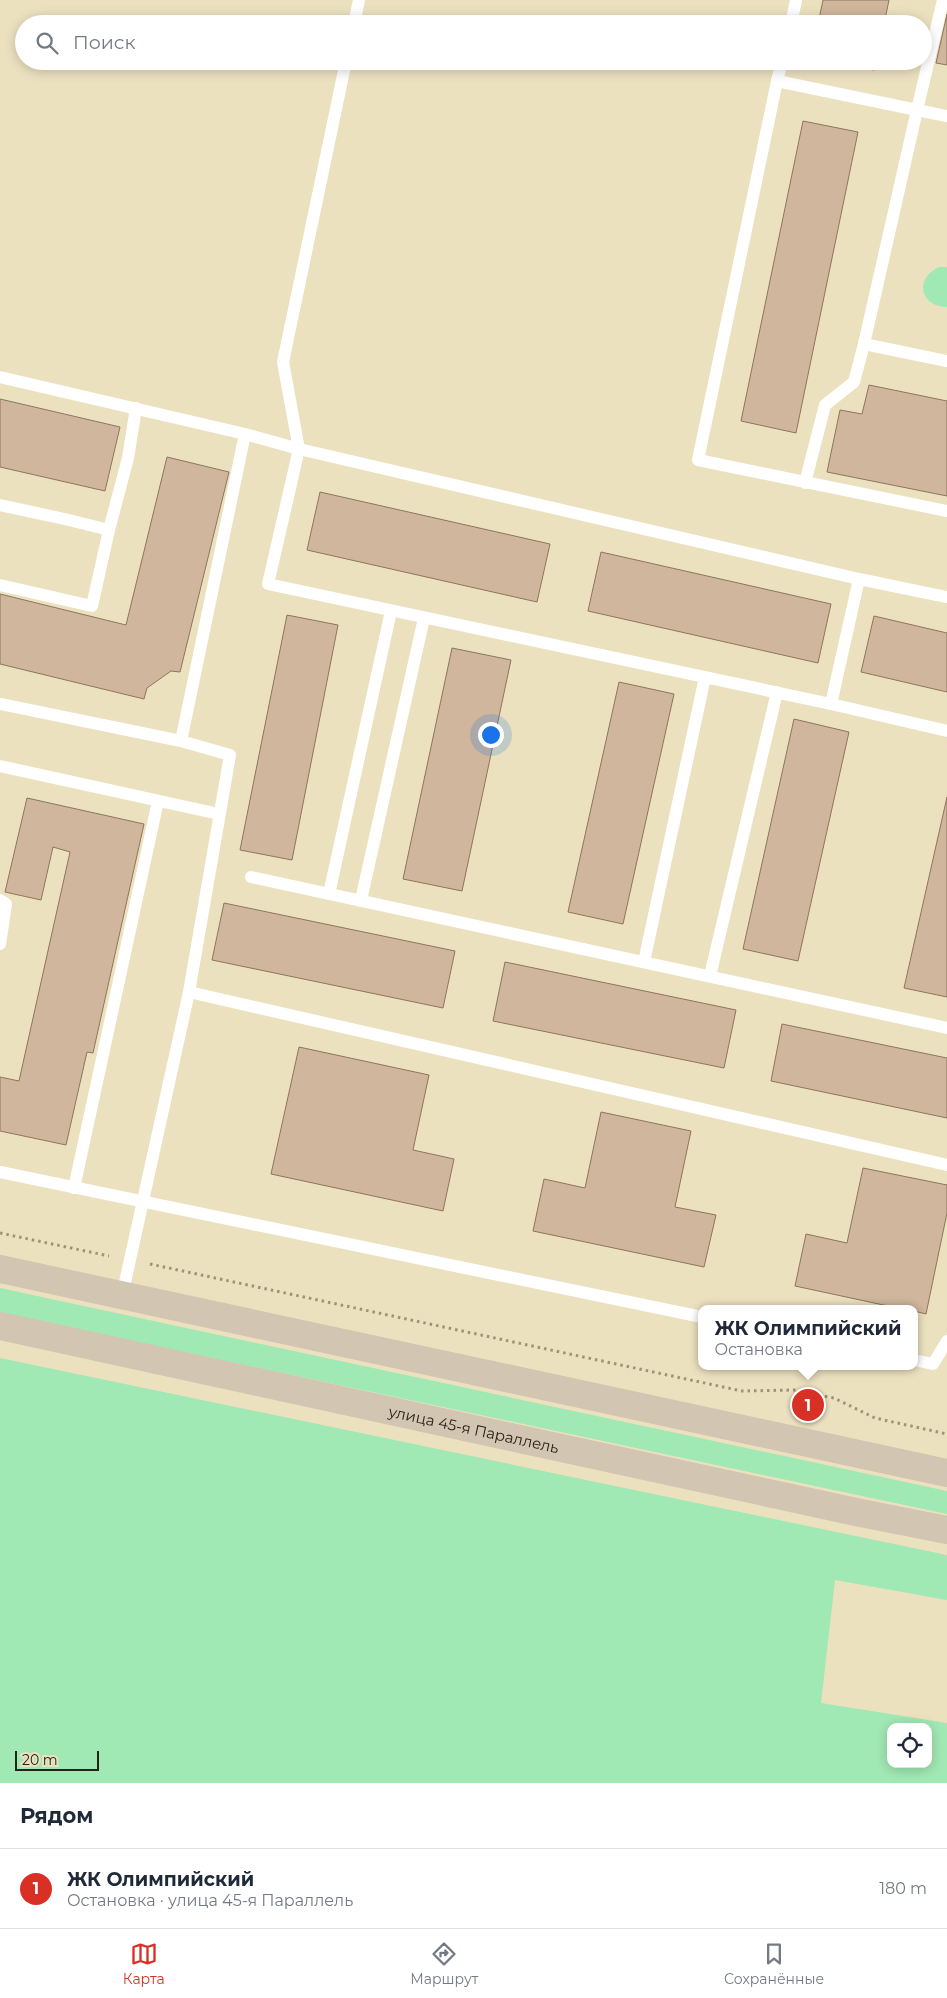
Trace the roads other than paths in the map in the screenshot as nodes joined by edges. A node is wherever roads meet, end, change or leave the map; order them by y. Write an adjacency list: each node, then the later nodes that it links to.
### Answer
1 (359, 0): 4 (lane)
2 (796, 0): 5 (lane)
3 (943, 0): 6 (lane)
4 (356, 15)
5 (793, 15)
6 (932, 47)
7 (344, 70): 18 (lane)
8 (780, 70): 10 (lane)
9 (926, 70): 11 (lane)
10 (778, 81): 11 (lane); 19 (lane)
11 (917, 110): 12 (lane); 13 (lane)
12 (947, 116)
13 (864, 344): 14 (lane); 19 (lane)
14 (947, 362)
15 (0, 377): 16 (lane)
16 (136, 408): 17 (lane); 22 (lane)
17 (246, 434): 18 (lane); 33 (lane)
18 (300, 449): 23 (lane); 26 (lane)
19 (806, 483): 21 (lane)
20 (0, 505): 22 (lane)
21 (947, 511)
22 (109, 530): 24 (lane)
23 (860, 579): 25 (lane); 31 (lane)
24 (0, 585)
25 (947, 597)
26 (391, 611): 27 (lane); 38 (lane)
27 (424, 618): 28 (lane); 40 (lane)
28 (705, 677): 29 (lane); 42 (lane)
29 (777, 692): 31 (lane); 43 (lane)
30 (0, 704): 33 (lane)
31 (831, 704): 32 (lane)
32 (947, 731)
33 (181, 741): 36 (lane)
34 (0, 766): 35 (lane)
35 (158, 801): 36 (lane); 48 (lane)
36 (219, 814): 44 (lane)
37 (251, 877): 38 (lane)
38 (329, 894): 40 (lane)
39 (0, 900): 41 (lane)
40 (361, 900): 42 (lane)
41 (0, 944)
42 (644, 962): 43 (lane)
43 (710, 976): 45 (lane)
44 (190, 992): 46 (lane); 49 (lane)
45 (947, 1028)
46 (947, 1165)
47 (0, 1172): 48 (lane)
48 (74, 1188): 49 (lane)
49 (142, 1202): 51 (lane); 52 (lane)
50 (0, 1269): 51 (main road)
51 (122, 1296): 56 (main road)
52 (698, 1315)
53 (0, 1326): 57 (main road, улица 45-я Параллель)
54 (947, 1341): 55 (lane)
55 (918, 1361)
56 (947, 1474)
57 (947, 1530)

